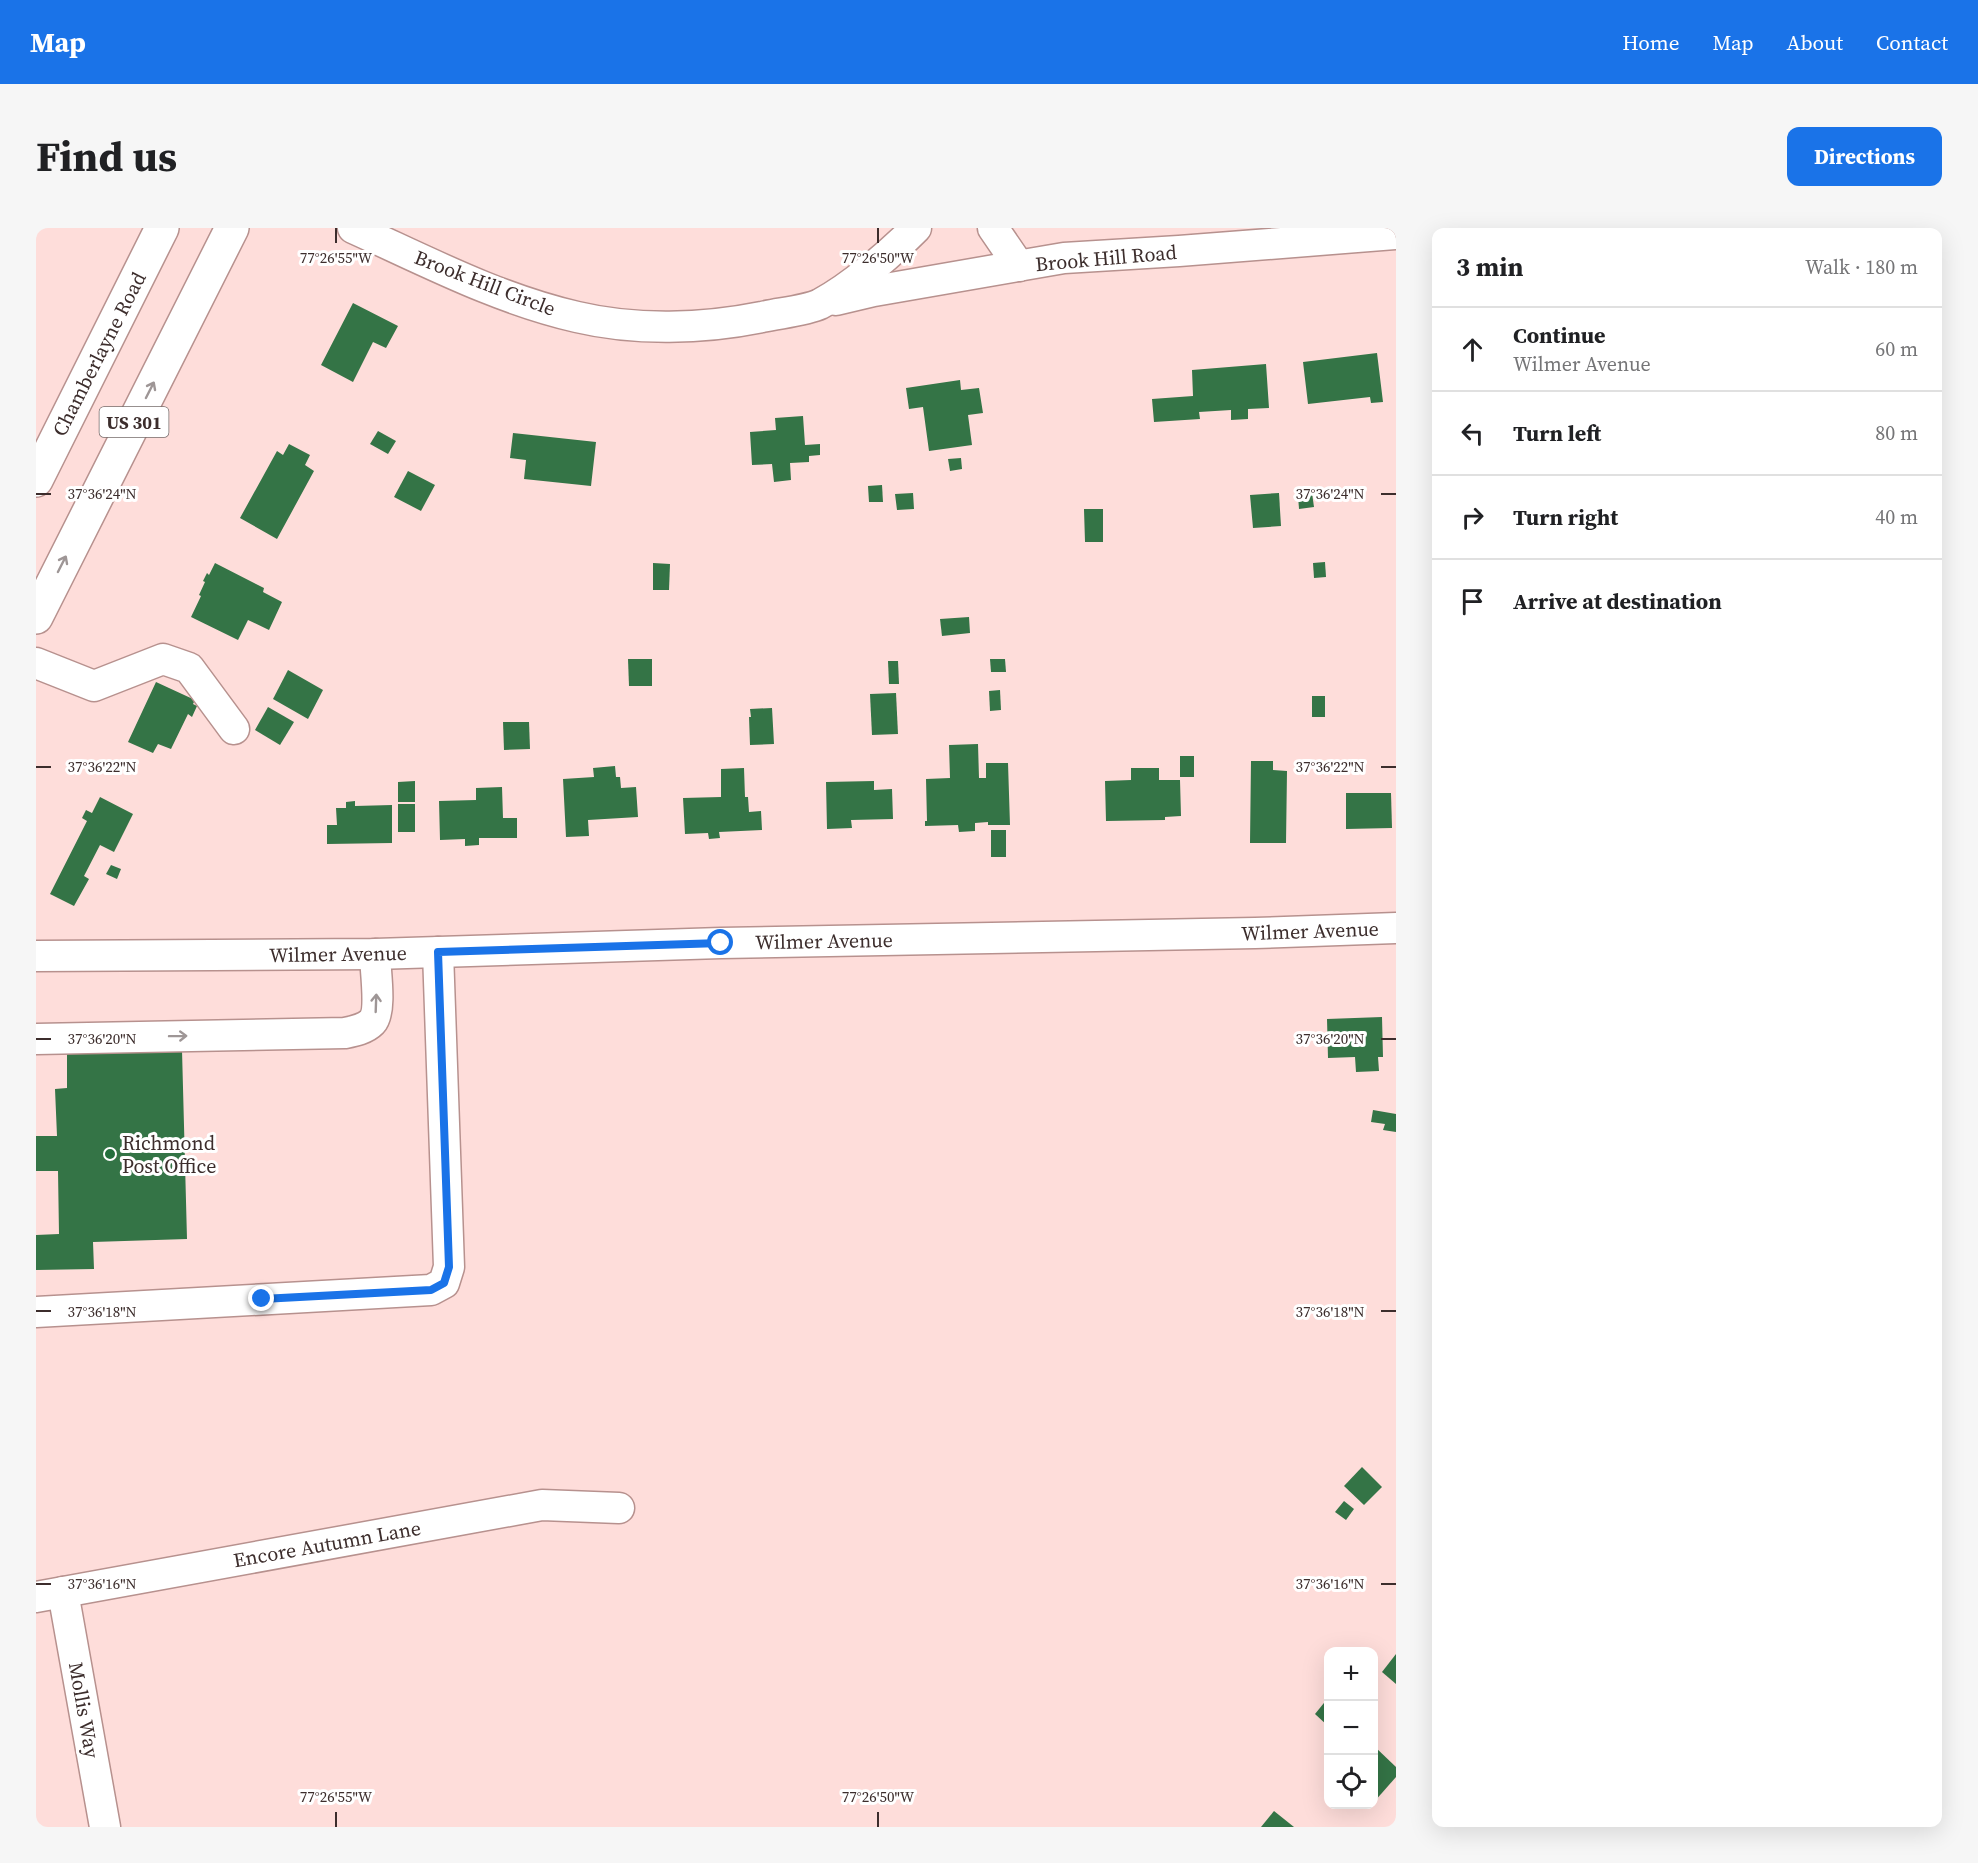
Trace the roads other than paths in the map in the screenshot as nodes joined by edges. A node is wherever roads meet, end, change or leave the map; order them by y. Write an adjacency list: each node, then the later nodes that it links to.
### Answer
1 (162, 228): 10 (main road, Chamberlayne Road / US 301)
2 (232, 228): 11 (main road, US 301, one-way to 2)
3 (353, 228): 9 (street, Brook Hill Circle)
4 (916, 228): 9 (street, Brook Hill Circle)
5 (993, 228): 8 (street)
6 (1338, 233): 7 (street, Brook Hill Road); 8 (street, Brook Hill Road)
7 (1396, 234)
8 (1019, 266): 9 (street, Brook Hill Road)
9 (819, 305)
10 (36, 480)
11 (36, 617)
12 (36, 663): 13 (street)
13 (234, 729)
14 (1396, 928): 15 (street, Wilmer Avenue)
15 (438, 952): 16 (street, Wilmer Avenue); 19 (street)
16 (375, 954): 17 (street, Wilmer Avenue); 18 (street, one-way to 16)
17 (36, 956)
18 (36, 1039)
19 (36, 1312)
20 (619, 1508): 21 (street, Encore Autumn Lane)
21 (50, 1595): 22 (street, Mollis Way)
22 (105, 1827)

